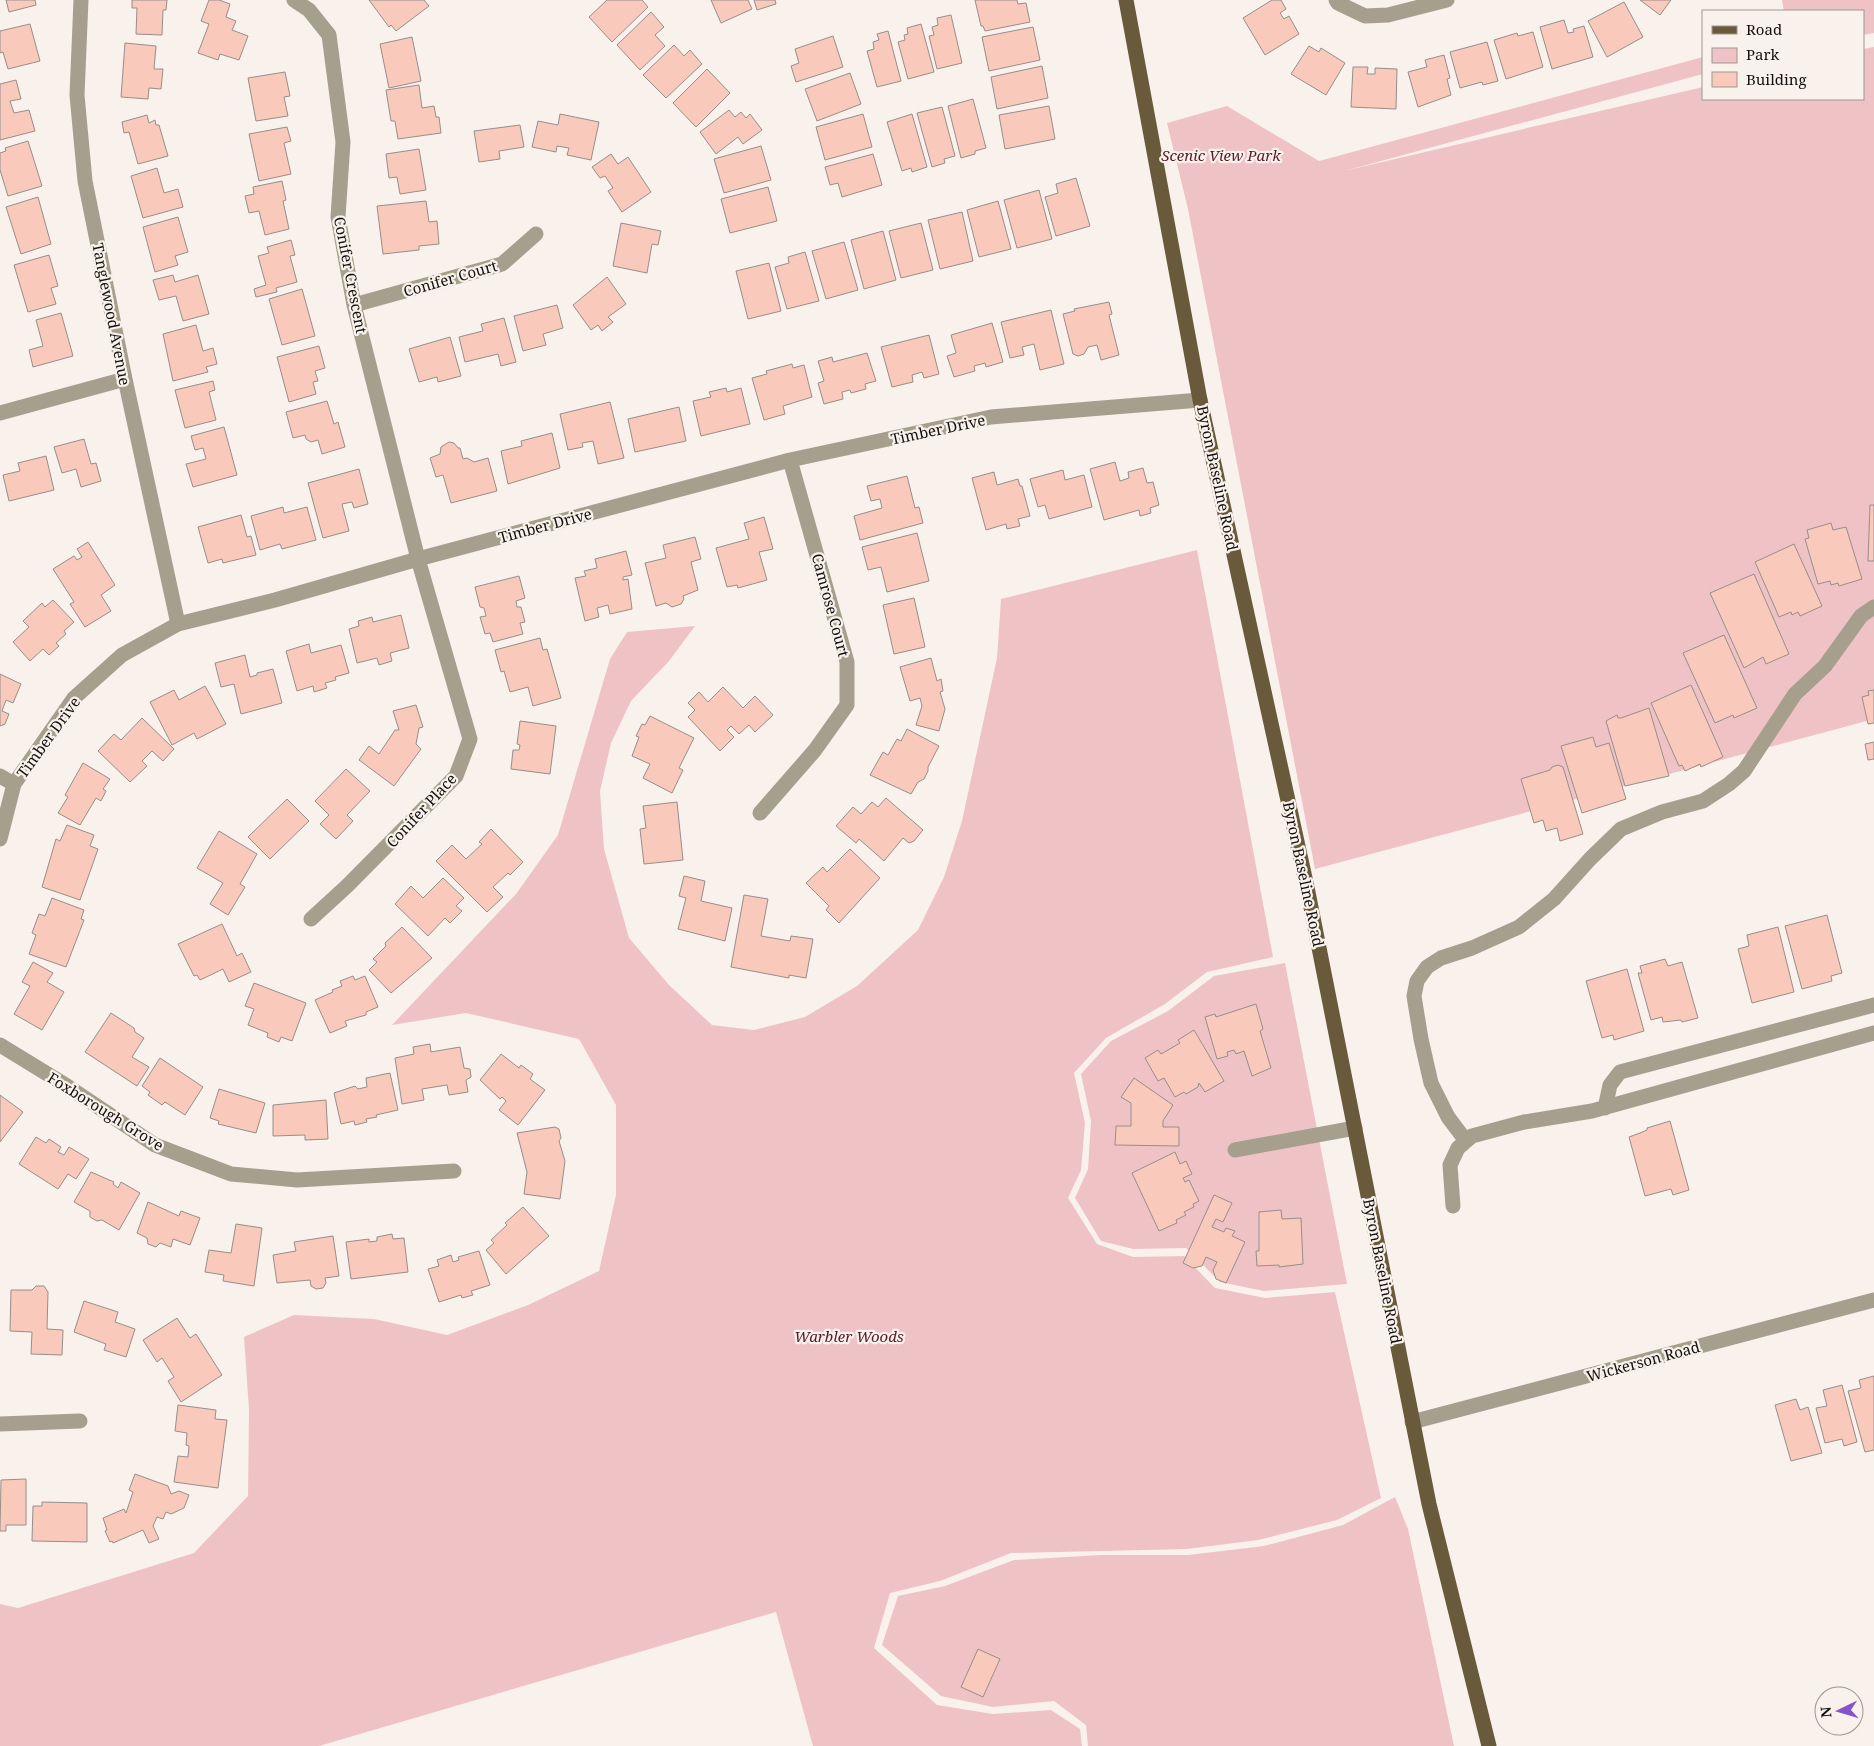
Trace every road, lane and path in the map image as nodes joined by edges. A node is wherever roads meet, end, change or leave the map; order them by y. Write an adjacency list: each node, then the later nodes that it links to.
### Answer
1 (81, 0): 8 (street, Tanglewood Avenue)
2 (294, 0): 7 (street, Conifer Crescent)
3 (1126, 0): 9 (main road, Byron Baseline Road)
4 (1336, 0): 5 (street)
5 (1447, 0)
6 (536, 234): 7 (street, Conifer Court)
7 (354, 305): 12 (street, Conifer Crescent)
8 (125, 379): 10 (street); 14 (street, Tanglewood Avenue)
9 (1200, 400): 11 (street, Timber Drive); 24 (main road, Byron Baseline Road)
10 (0, 413)
11 (790, 460): 12 (street, Timber Drive); 17 (street, Camrose Court)
12 (418, 559): 14 (street, Timber Drive); 19 (street, Conifer Place)
13 (1874, 607): 25 (street)
14 (178, 624): 16 (street, Timber Drive)
15 (0, 776): 16 (street)
16 (14, 784): 18 (street, Timber Drive)
17 (760, 813)
18 (0, 838)
19 (311, 919)
20 (1874, 1005): 23 (street)
21 (1874, 1033): 23 (street)
22 (0, 1045): 27 (street, Foxborough Grove)
23 (1605, 1108): 25 (street)
24 (1355, 1128): 26 (street); 31 (main road, Byron Baseline Road)
25 (1466, 1141): 28 (street)
26 (1235, 1150)
27 (454, 1171)
28 (1454, 1206)
29 (1874, 1300): 31 (street, Wickerson Road)
30 (80, 1421): 32 (street)
31 (1412, 1422): 33 (main road, Byron Baseline Road)
32 (0, 1424)
33 (1489, 1746)

